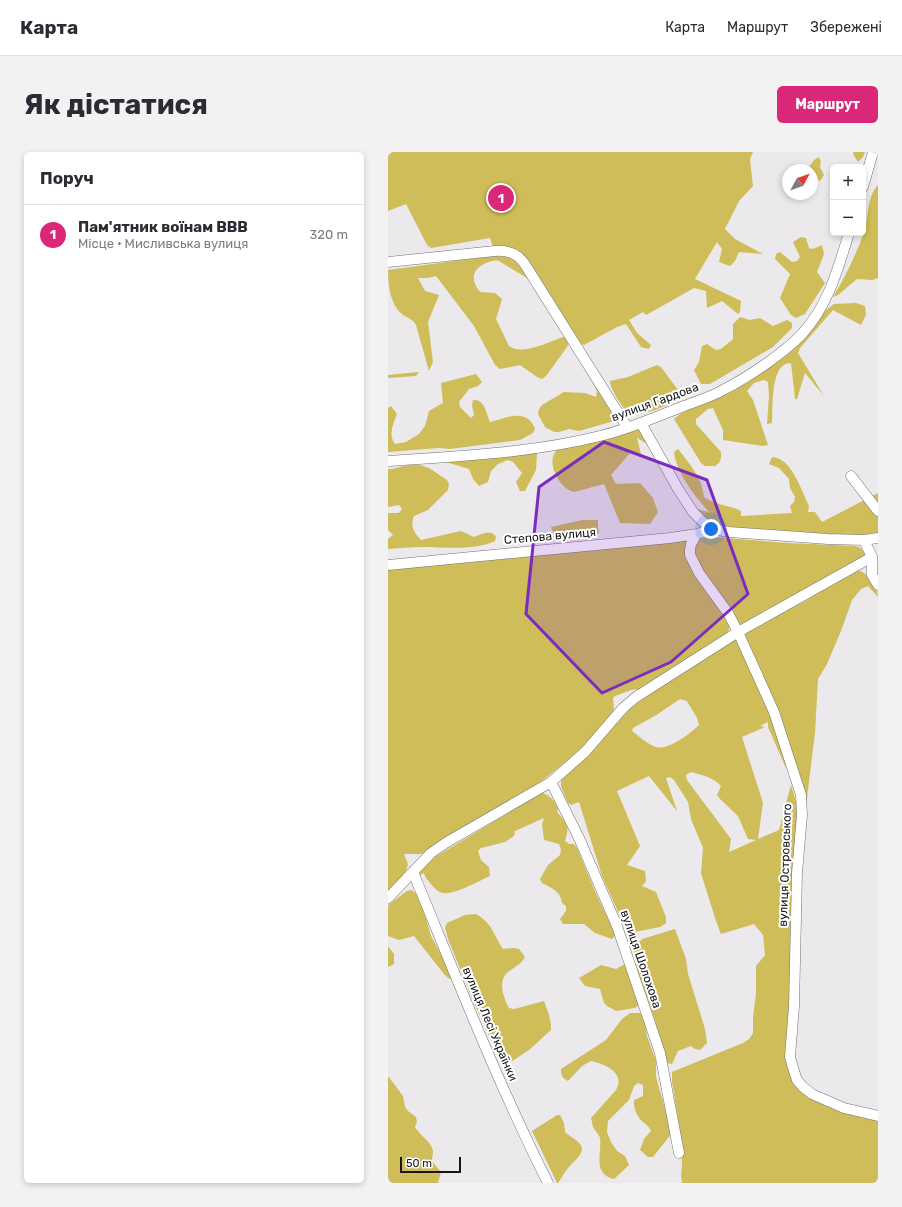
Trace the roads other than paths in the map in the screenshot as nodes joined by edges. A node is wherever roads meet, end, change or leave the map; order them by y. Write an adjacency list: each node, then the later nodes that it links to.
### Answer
1 (873, 152): 2 (street)
2 (866, 176)
3 (848, 236): 5 (street, вулиця Гардова)
4 (388, 261): 6 (street)
5 (641, 423): 6 (street, вулиця Гардова); 10 (street)
6 (627, 427): 7 (street, вулиця Гардова)
7 (388, 461)
8 (851, 476): 9 (street)
9 (878, 511)
10 (713, 529): 11 (street, Степова вулиця); 13 (street)
11 (697, 534): 15 (street, Степова вулиця); 17 (street, вулиця Островського)
12 (878, 538): 13 (street)
13 (864, 540): 14 (street)
14 (872, 557): 16 (street); 17 (street)
15 (388, 564)
16 (878, 585)
17 (738, 632): 18 (street); 21 (street, вулиця Островського)
18 (551, 782): 19 (street); 22 (street, вулиця Шолохова)
19 (412, 872): 20 (street); 23 (street, вулиця Лесі Українки)
20 (388, 898)
21 (878, 1116)
22 (680, 1153)
23 (548, 1183)

